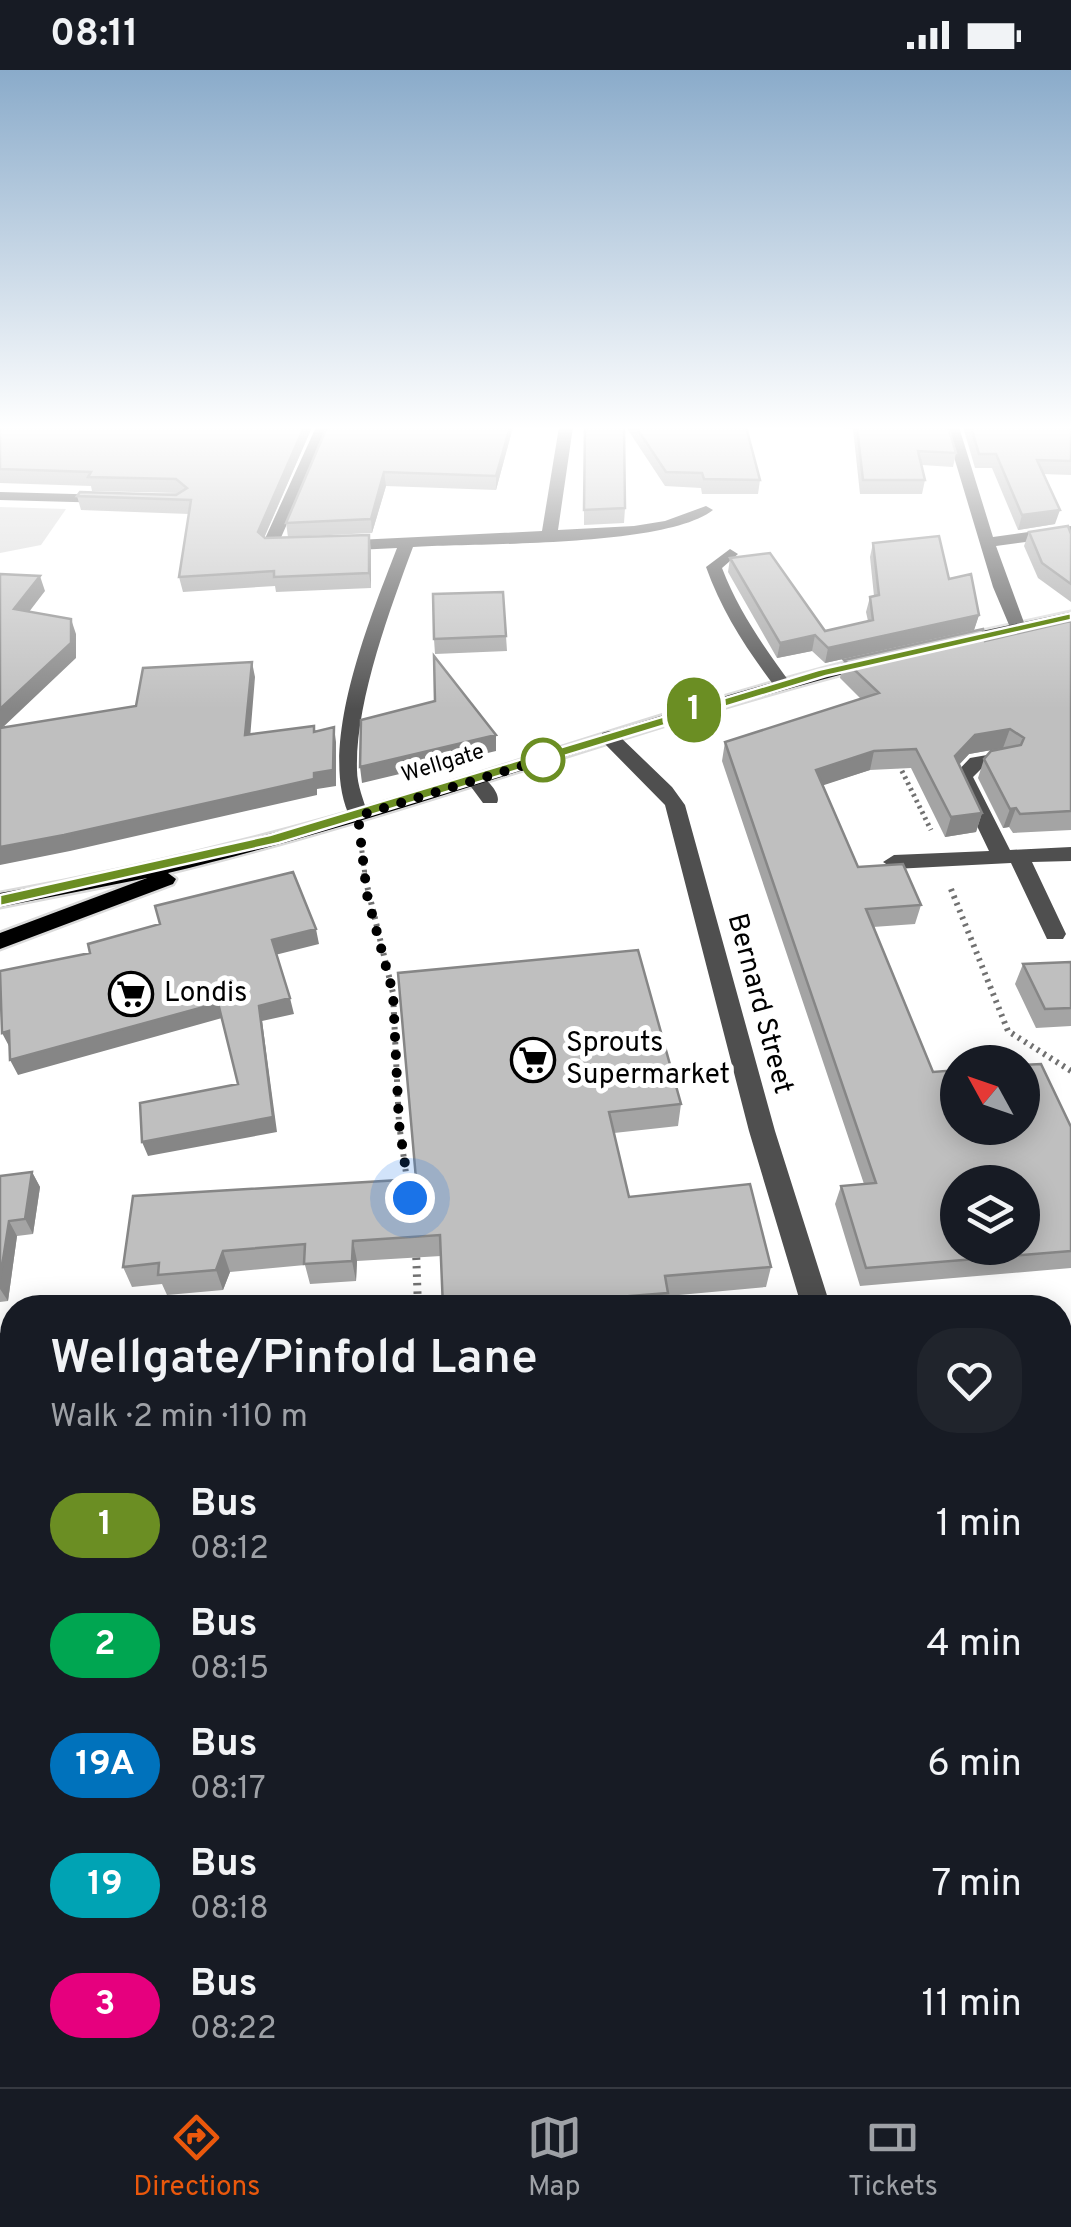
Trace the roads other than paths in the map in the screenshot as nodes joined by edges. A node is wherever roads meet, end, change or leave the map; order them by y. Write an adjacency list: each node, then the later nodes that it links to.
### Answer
1 (283, 521): 8 (street)
2 (551, 521): 6 (street)
3 (679, 521): 6 (street)
4 (981, 521): 7 (street)
5 (1071, 532): 7 (street)
6 (549, 537): 8 (street)
7 (988, 542): 11 (street)
8 (407, 543): 19 (street)
9 (730, 554): 14 (street)
10 (1071, 617): 11 (main road)
11 (1018, 628): 12 (main road)
12 (929, 648)
13 (894, 656): 14 (main road, Wellgate)
14 (782, 684): 15 (main road, Wellgate)
15 (609, 738): 17 (main road, Wellgate); 27 (street, Bernard Street)
16 (1004, 758): 22 (street)
17 (476, 780): 18 (street); 19 (main road, Wellgate)
18 (490, 799)
19 (358, 816): 20 (main road, Wellgate)
20 (273, 840): 24 (main road, Wellgate); 26 (main road)
21 (1071, 854): 22 (street)
22 (1011, 858): 23 (street); 25 (street)
23 (894, 862)
24 (0, 900)
25 (1055, 934)
26 (0, 941)
27 (812, 1295)

